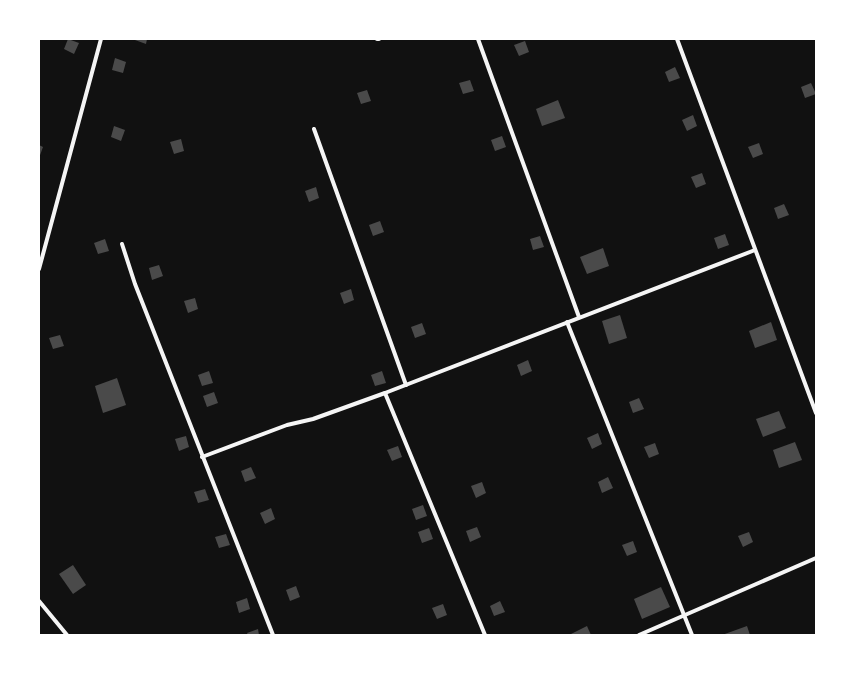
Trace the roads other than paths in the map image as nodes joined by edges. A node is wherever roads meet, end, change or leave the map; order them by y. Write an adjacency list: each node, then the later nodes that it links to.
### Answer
1 (101, 39): 7 (lane)
2 (478, 39): 8 (lane)
3 (677, 39): 6 (lane)
4 (314, 129): 10 (lane)
5 (122, 244): 13 (lane)
6 (755, 250): 8 (lane); 12 (lane)
7 (39, 269)
8 (579, 317): 9 (lane)
9 (567, 322): 10 (lane); 16 (lane)
10 (406, 385): 11 (lane)
11 (386, 393): 13 (lane); 19 (lane)
12 (816, 412)
13 (202, 457): 18 (lane)
14 (816, 558): 16 (lane)
15 (39, 601): 17 (lane)
16 (684, 614): 20 (lane); 21 (lane)
17 (67, 635)
18 (274, 635)
19 (485, 635)
20 (639, 635)
21 (692, 635)

